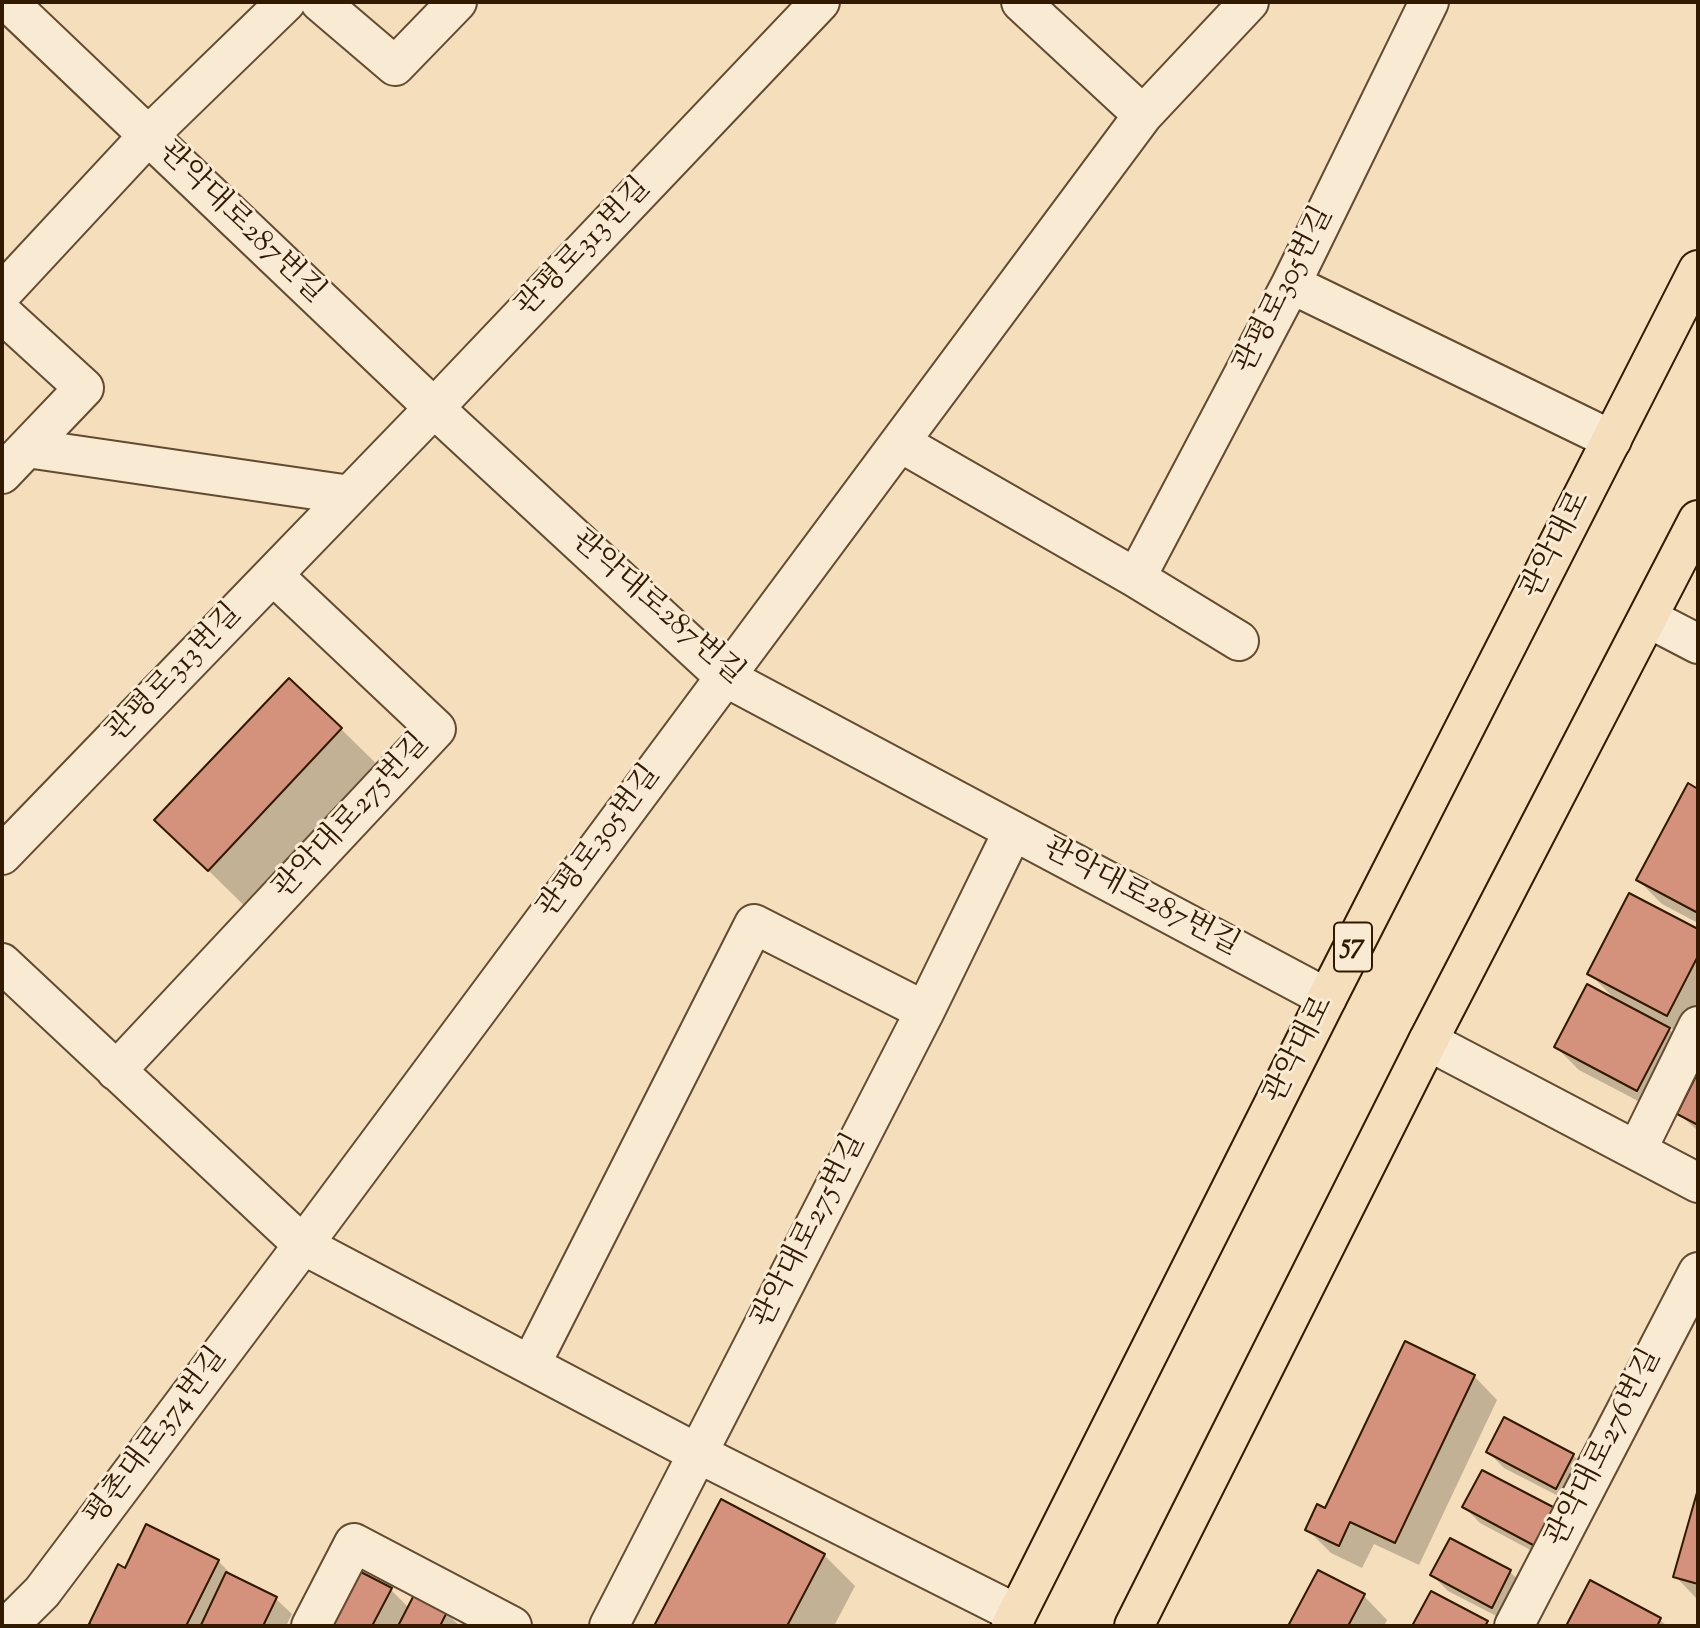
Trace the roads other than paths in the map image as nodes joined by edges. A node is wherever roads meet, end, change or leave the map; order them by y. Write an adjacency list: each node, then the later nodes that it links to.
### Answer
1 (8, 2): 10 (street, 관악대로287번길)
2 (286, 2): 10 (street)
3 (320, 2): 4 (street)
4 (457, 2)
5 (820, 2): 15 (street, 관평로313번길)
6 (1021, 2): 9 (street)
7 (1248, 2): 9 (street, 관평로305번길)
8 (1429, 2): 12 (street, 관평로305번길)
9 (1143, 115): 17 (street, 관평로305번길)
10 (148, 136): 13 (street, 관악대로287번길); 15 (street, 관악대로287번길)
11 (1698, 270): 16 (main road, 관악대로 / 57)
12 (1292, 284): 16 (street); 22 (street, 관평로305번길)
13 (2, 293)
14 (2, 313): 18 (street)
15 (434, 408): 19 (street, 관평로313번길); 26 (street, 관악대로287번길)
16 (1612, 440): 30 (main road, 관악대로 / 57)
17 (901, 443): 22 (street); 26 (street, 관평로305번길)
18 (14, 461): 19 (street)
19 (350, 495): 21 (street, 관평로313번길)
20 (1698, 520): 23 (main road)
21 (273, 575): 28 (street, 관평로313번길); 34 (street, 관악대로275번길)
22 (1136, 578): 24 (street)
23 (1648, 618): 25 (street); 33 (main road)
24 (1239, 641)
25 (1698, 644)
26 (725, 677): 27 (street, 관악대로287번길); 37 (street, 관평로305번길)
27 (1013, 831): 30 (street, 관악대로287번길); 31 (street, 관악대로275번길)
28 (2, 855)
29 (2, 963): 34 (street)
30 (1327, 998): 41 (main road, 관악대로 / 57)
31 (925, 1011): 39 (street); 40 (street, 관악대로275번길)
32 (1698, 1026): 35 (street)
33 (1427, 1041): 35 (street); 46 (main road)
34 (116, 1071): 37 (street)
35 (1637, 1150): 36 (street)
36 (1698, 1182)
37 (303, 1245): 39 (street); 42 (street, 평촌대로374번길)
38 (1698, 1272): 47 (street, 관악대로276번길)
39 (531, 1364): 40 (street)
40 (697, 1453): 41 (street); 45 (street, 관악대로275번길)
41 (1014, 1620)
42 (8, 1626)
43 (311, 1626): 44 (street)
44 (512, 1626)
45 (609, 1626)
46 (1134, 1626)
47 (1514, 1626)

